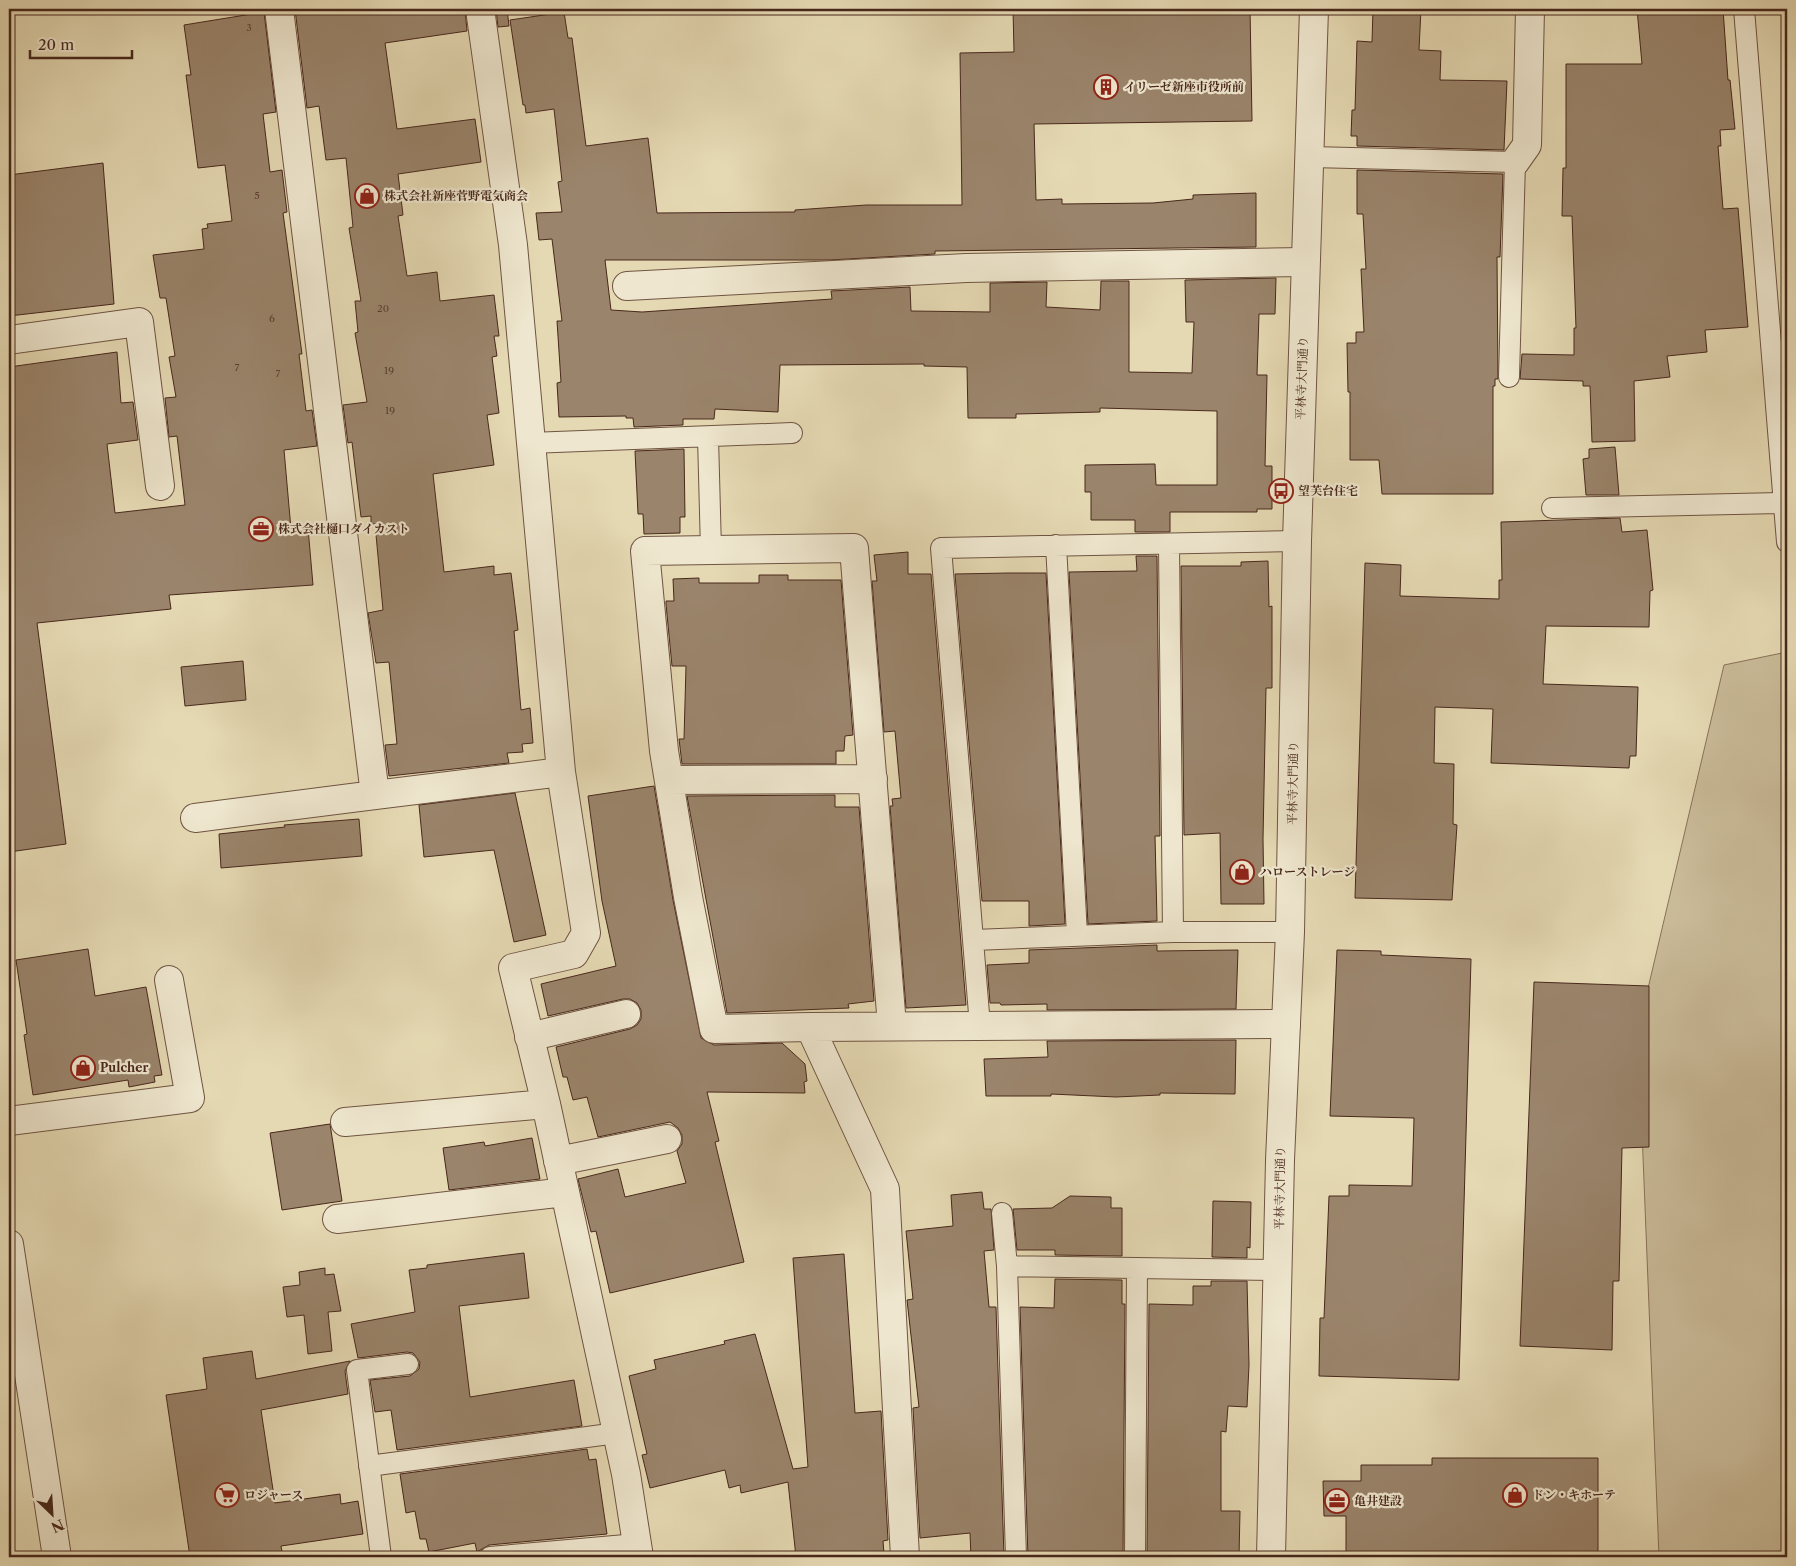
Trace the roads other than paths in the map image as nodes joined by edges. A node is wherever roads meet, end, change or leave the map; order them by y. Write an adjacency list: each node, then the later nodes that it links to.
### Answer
1 (279, 9): 26 (street)
2 (480, 9): 14 (street)
3 (1314, 9): 6 (street, 平林寺大門通り)
4 (1530, 9): 7 (street)
5 (1744, 9): 16 (lane)
6 (1311, 157): 7 (lane); 8 (street, 平林寺大門通り)
7 (1515, 162): 11 (lane)
8 (1304, 262): 9 (street); 18 (street, 平林寺大門通り)
9 (627, 286)
10 (9, 340): 15 (street)
11 (1509, 377)
12 (792, 433): 13 (lane)
13 (708, 437): 14 (lane); 22 (lane)
14 (530, 443): 23 (street)
15 (160, 486)
16 (1784, 503): 17 (lane); 19 (lane)
17 (1552, 508)
18 (1297, 541): 21 (lane); 29 (street, 平林寺大門通り)
19 (1787, 542)
20 (1056, 545): 21 (lane); 30 (lane); 31 (lane)
21 (1169, 545): 28 (lane)
22 (711, 550): 24 (street); 25 (street)
23 (561, 772): 26 (street); 38 (street)
24 (873, 779): 25 (street); 35 (street)
25 (669, 780): 37 (street)
26 (375, 795): 27 (street)
27 (195, 818)
28 (1173, 932): 29 (lane); 30 (lane)
29 (1290, 932): 34 (street, 平林寺大門通り)
30 (1077, 935): 31 (lane)
31 (974, 940): 36 (lane)
32 (169, 980): 40 (street)
33 (626, 1014): 38 (street)
34 (1286, 1024): 36 (street); 50 (street, 平林寺大門通り)
35 (892, 1026): 36 (street); 37 (street)
36 (980, 1026)
37 (810, 1027): 58 (street)
38 (528, 1037): 39 (street)
39 (546, 1104): 41 (street); 43 (street)
40 (9, 1121)
41 (345, 1122)
42 (666, 1138): 43 (street)
43 (558, 1161): 44 (street)
44 (565, 1192): 46 (street); 52 (street)
45 (1002, 1213): 48 (lane)
46 (337, 1219)
47 (9, 1244): 55 (street)
48 (1006, 1266): 49 (lane); 59 (lane)
49 (1137, 1268): 50 (lane); 60 (lane)
50 (1278, 1270): 61 (street, 平林寺大門通り)
51 (408, 1364): 53 (lane)
52 (617, 1433): 53 (lane); 54 (street)
53 (369, 1466): 56 (lane)
54 (638, 1551): 57 (lane)
55 (57, 1557)
56 (381, 1557)
57 (490, 1557)
58 (905, 1557)
59 (1016, 1557)
60 (1135, 1557)
61 (1271, 1557)

